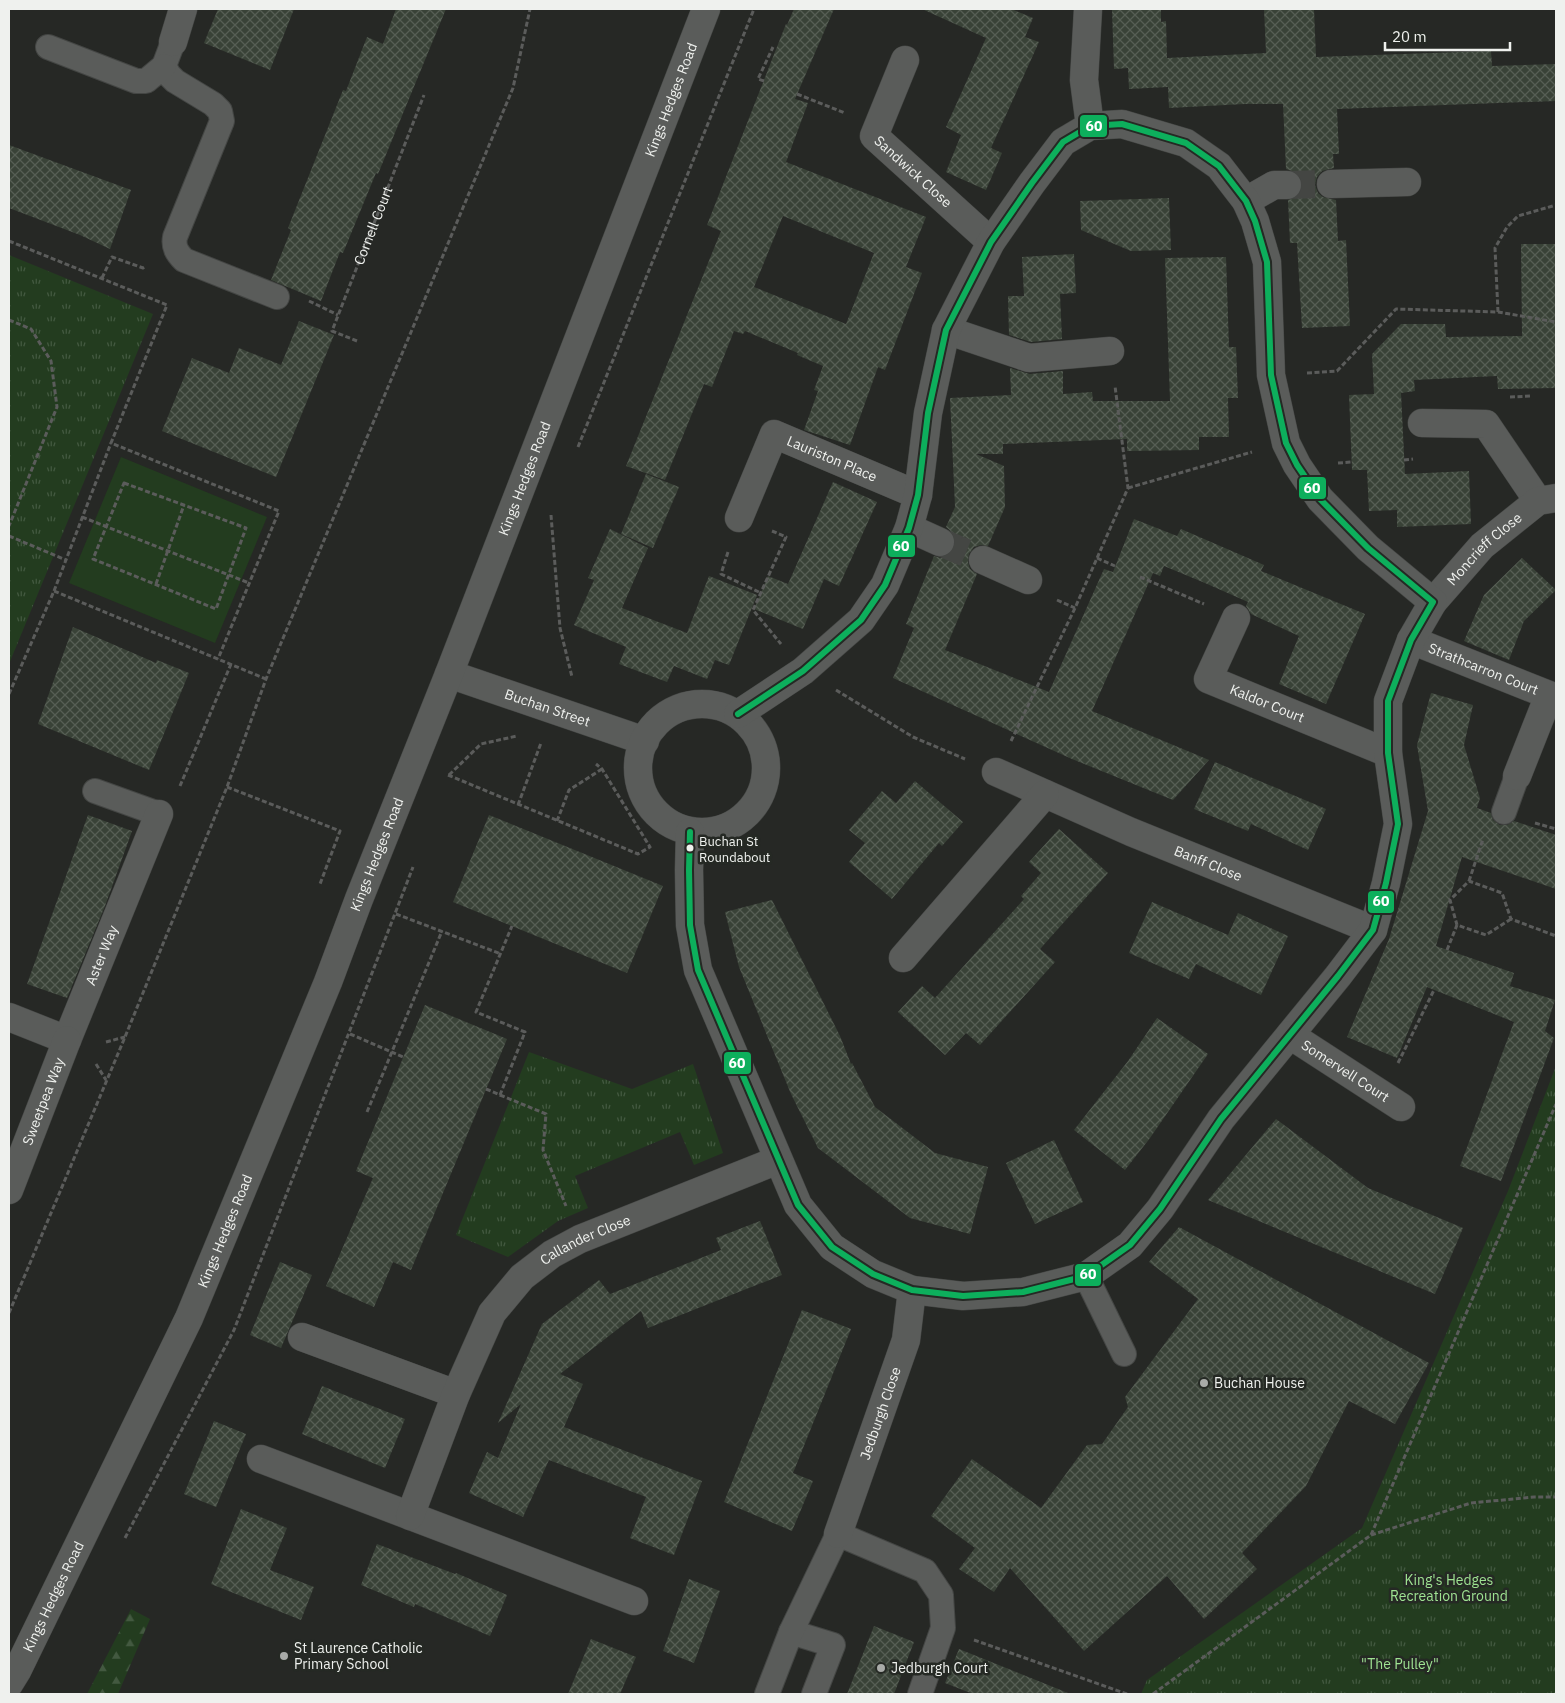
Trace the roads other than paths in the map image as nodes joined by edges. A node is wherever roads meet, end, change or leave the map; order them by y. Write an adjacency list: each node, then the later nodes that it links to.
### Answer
1 (184, 9): 5 (street)
2 (706, 9): 27 (street, Kings Hedges Road)
3 (1088, 9): 7 (street)
4 (48, 47): 5 (lane)
5 (168, 54): 13 (lane)
6 (905, 60): 12 (street, Sandwick Close)
7 (1090, 126): 11 (street); 12 (street)
8 (1407, 182): 9 (street)
9 (1331, 184)
10 (1287, 185): 11 (street)
11 (1246, 201): 24 (street)
12 (991, 242): 14 (street)
13 (277, 297)
14 (946, 330): 15 (street); 17 (street)
15 (1110, 350)
16 (1422, 424): 18 (street, Moncrieff Close)
17 (918, 494): 19 (street, Lauriston Place); 20 (street)
18 (1547, 499): 24 (street, Moncrieff Close)
19 (740, 518)
20 (909, 528): 21 (street); 29 (street)
21 (940, 542)
22 (983, 560): 23 (street)
23 (1028, 580)
24 (1433, 602): 26 (street)
25 (1236, 618): 31 (street, Kaldor Court)
26 (1411, 640): 28 (street, Strathcarron Court); 31 (street)
27 (449, 674): 30 (street, Buchan Street); 57 (street, Kings Hedges Road)
28 (1552, 697): 33 (street, Strathcarron Court)
29 (738, 714): 30 (street); 38 (street)
30 (645, 741): 38 (street)
31 (1388, 753): 39 (street)
32 (996, 772): 35 (street, Banff Close)
33 (1518, 776): 36 (lane, Strathcarron Court)
34 (95, 792): 37 (lane)
35 (1045, 794): 39 (street, Banff Close); 40 (street)
36 (1504, 812)
37 (159, 814): 43 (street, Aster Way)
38 (690, 832): 45 (street)
39 (1373, 930): 42 (street)
40 (903, 958)
41 (9, 1017): 43 (street)
42 (1290, 1036): 44 (street, Somervell Court); 47 (street)
43 (68, 1040): 46 (street, Sweetpea Way)
44 (1392, 1101)
45 (778, 1160): 48 (street); 51 (street, Callander Close)
46 (9, 1190)
47 (1086, 1276): 48 (street); 50 (lane)
48 (912, 1290): 54 (street, Jedburgh Close)
49 (302, 1337): 51 (street)
50 (1124, 1354)
51 (456, 1394): 53 (street, Callander Close)
52 (261, 1459): 53 (street)
53 (410, 1516): 55 (street)
54 (838, 1534): 56 (lane); 60 (lane)
55 (634, 1601)
56 (791, 1632): 58 (lane); 59 (lane)
57 (9, 1684)
58 (767, 1694)
59 (814, 1694)
60 (920, 1694)

